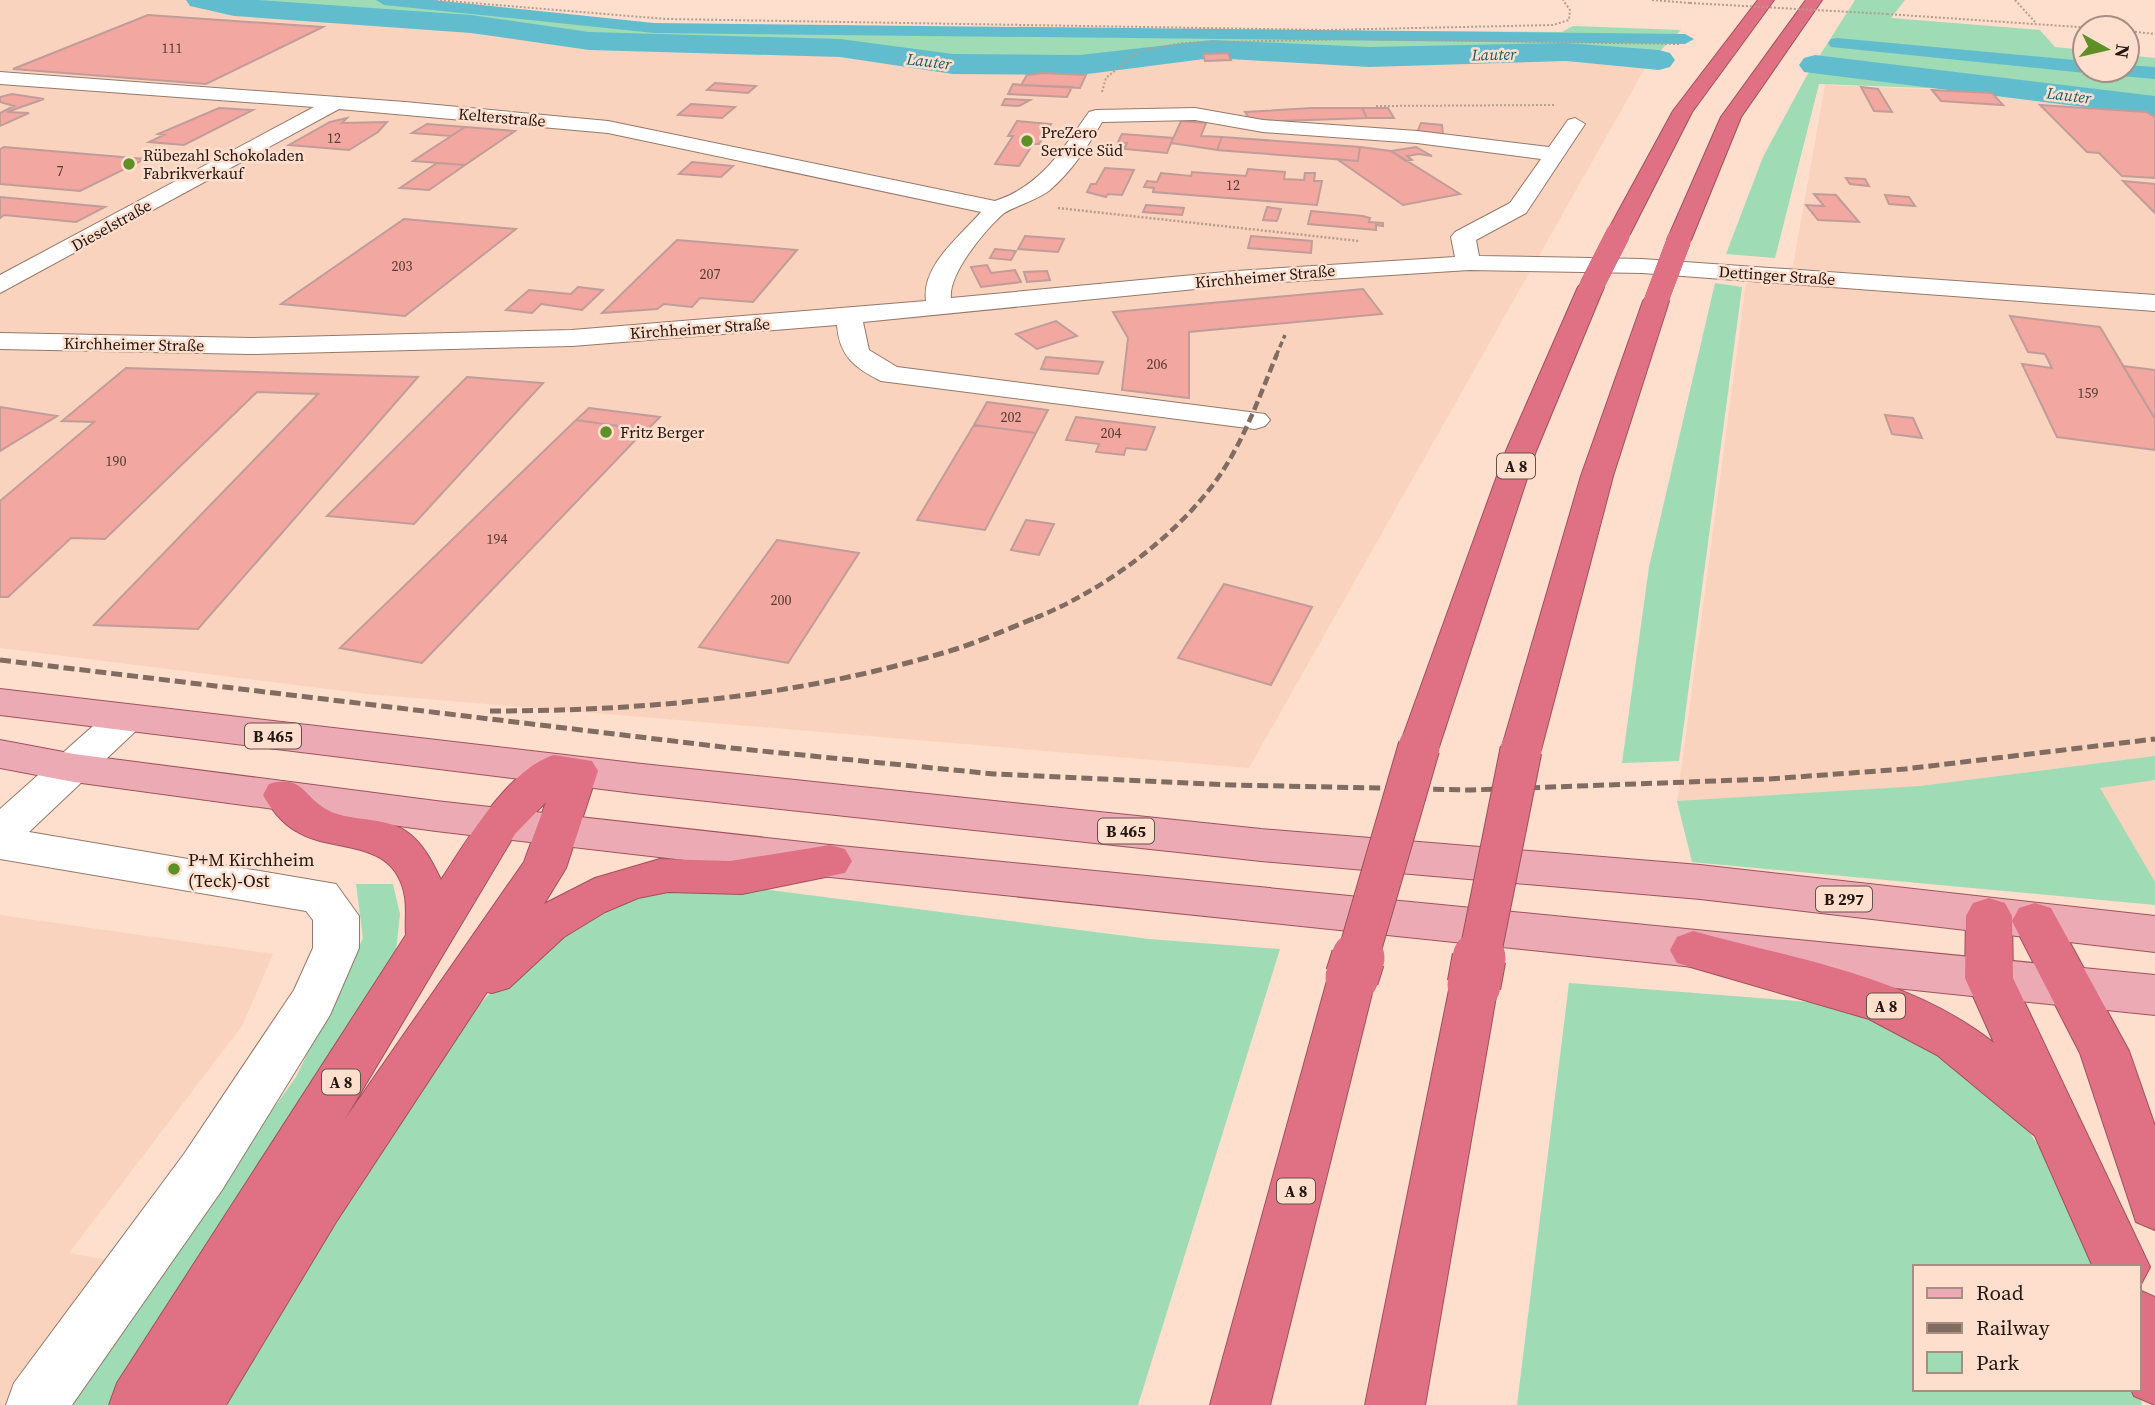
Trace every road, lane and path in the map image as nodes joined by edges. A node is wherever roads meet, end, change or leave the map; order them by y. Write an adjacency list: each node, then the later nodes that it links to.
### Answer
1 (436, 0): 9 (path)
2 (1563, 0): 9 (path)
3 (1652, 0): 7 (path, bridge)
4 (1766, 0): 55 (highway, A 8, bridge)
5 (1814, 0): 56 (highway, bridge)
6 (2015, 0): 7 (path)
7 (2035, 23): 8 (path)
8 (2071, 26)
9 (1325, 30): 10 (path)
10 (1326, 39): 11 (path); 14 (path)
11 (1680, 44)
12 (0, 78): 13 (street, Kelterstraße)
13 (334, 104): 17 (street, Kelterstraße); 21 (street, Dieselstraße)
14 (1096, 116): 16 (street); 17 (street)
15 (1575, 124): 16 (street)
16 (1555, 154): 19 (street)
17 (1006, 206): 18 (path); 23 (street)
18 (1371, 242)
19 (1469, 263): 20 (street, Dettinger Straße); 22 (street, Dettinger Straße)
20 (1398, 266): 23 (street, Kirchheimer Straße)
21 (0, 285)
22 (2155, 303)
23 (940, 308): 24 (street, Kirchheimer Straße)
24 (849, 316): 25 (street, Kirchheimer Straße); 26 (street)
25 (0, 341)
26 (1255, 420)
27 (0, 702): 28 (main road, B 465)
28 (126, 718): 30 (street); 31 (main road, B 465)
29 (0, 754): 30 (main road)
30 (74, 768): 32 (main road); 35 (street)
31 (566, 770): 33 (highway, A 8); 34 (highway, A 8); 38 (main road, B 465)
32 (284, 795): 33 (main road); 41 (highway)
33 (500, 823): 34 (main road); 41 (highway, A 8)
34 (560, 830): 37 (main road); 46 (highway, A 8)
35 (0, 834)
36 (0, 843): 52 (street)
37 (830, 861): 42 (main road); 46 (highway)
38 (1700, 882): 39 (main road, B 297)
39 (2012, 919): 40 (main road, B 297); 43 (highway, A 8); 44 (highway)
40 (2155, 934)
41 (429, 940): 53 (highway, A 8)
42 (1693, 950): 43 (main road); 47 (highway, A 8)
43 (1989, 978): 44 (main road); 47 (highway, A 8)
44 (2071, 985): 45 (main road); 48 (highway)
45 (2155, 995)
46 (422, 1045): 54 (highway, A 8)
47 (2052, 1119): 49 (highway, A 8)
48 (2155, 1204)
49 (2121, 1265)
50 (2141, 1326): 51 (highway)
51 (2155, 1375)
52 (36, 1405)
53 (139, 1405)
54 (192, 1405)
55 (1240, 1405)
56 (1395, 1405)

